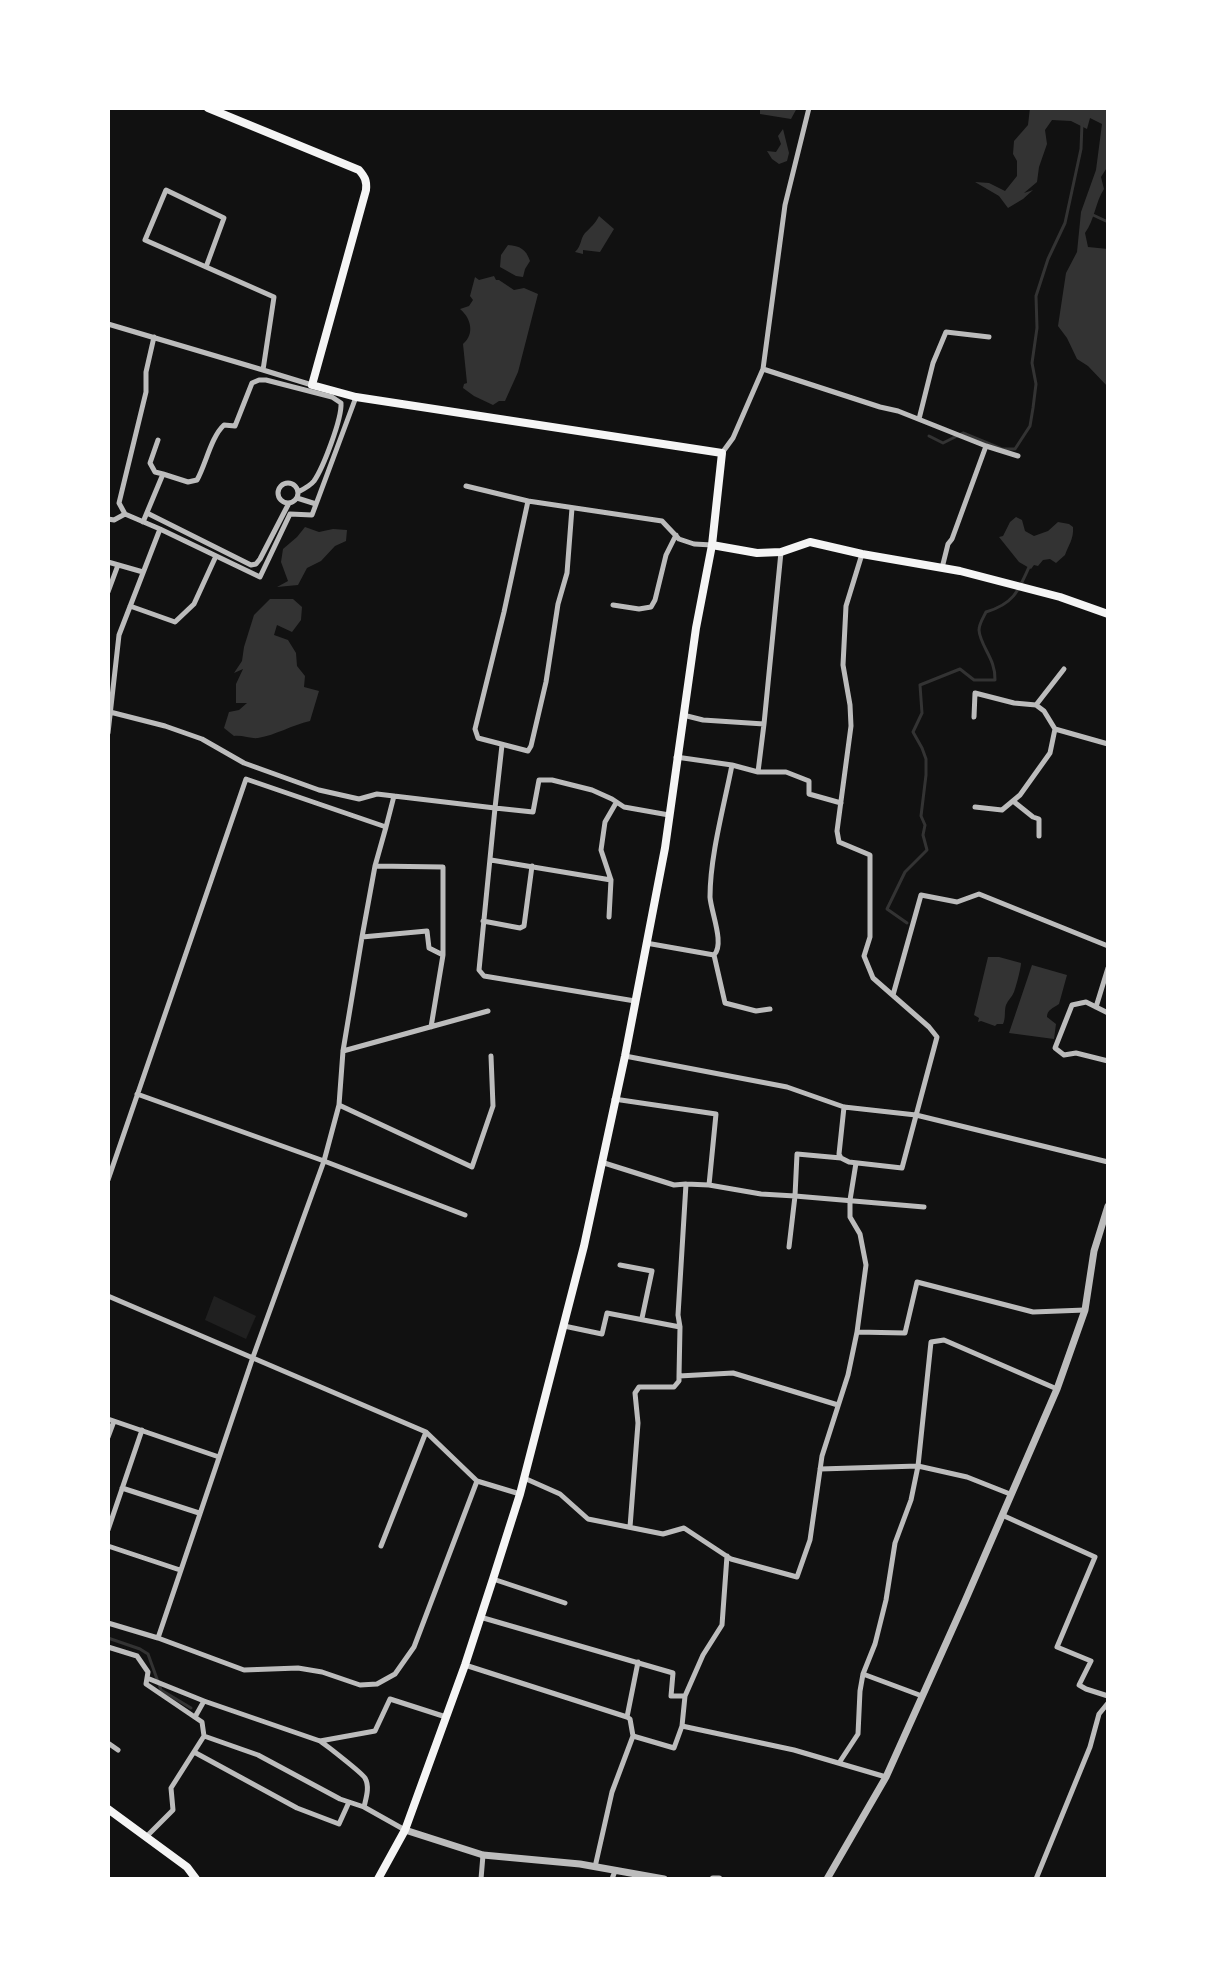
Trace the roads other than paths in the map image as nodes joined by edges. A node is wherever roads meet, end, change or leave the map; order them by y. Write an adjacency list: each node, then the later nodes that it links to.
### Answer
1 (208, 108): 10 (main road)
2 (809, 108): 8 (street)
3 (206, 267): 3 (street); 9 (street)
4 (108, 316): 5 (street)
5 (108, 324): 6 (street)
6 (154, 337): 9 (street); 25 (street)
7 (989, 337): 12 (street)
8 (763, 369): 12 (street); 15 (street)
9 (263, 370): 10 (street)
10 (312, 385): 11 (main road)
11 (356, 397): 15 (main road); 22 (street)
12 (919, 420): 14 (street)
13 (158, 440): 17 (street)
14 (986, 446): 16 (street); 36 (street)
15 (722, 453): 30 (main road)
16 (1018, 456)
17 (163, 474): 19 (street); 24 (street)
18 (466, 486): 20 (street)
19 (298, 495): 21 (street); 21 (street); 22 (street)
20 (528, 501): 23 (street); 51 (street)
21 (289, 503): 24 (street)
22 (316, 504): 33 (street)
23 (572, 508): 29 (street); 51 (street)
24 (147, 513): 27 (street)
25 (125, 514): 26 (street); 27 (street)
26 (108, 519)
27 (144, 522): 28 (street)
28 (160, 529): 33 (street); 37 (street)
29 (676, 535): 30 (street); 39 (street)
30 (712, 545): 31 (main road); 45 (main road)
31 (781, 552): 32 (main road); 47 (street)
32 (862, 554): 36 (main road); 58 (street)
33 (216, 556): 40 (street)
34 (108, 562): 35 (street)
35 (118, 565): 37 (street); 38 (street)
36 (942, 568): 41 (main road)
37 (143, 572): 40 (street)
38 (108, 592)
39 (613, 605)
40 (130, 606): 44 (street)
41 (1108, 614)
42 (1064, 669): 43 (street)
43 (1036, 705): 46 (street); 48 (street)
44 (110, 712): 49 (street); 55 (street)
45 (683, 714): 47 (street); 52 (main road)
46 (974, 717)
47 (764, 724): 54 (street)
48 (1055, 729): 50 (street); 56 (street)
49 (108, 733)
50 (1108, 744)
51 (502, 746): 60 (street)
52 (676, 757): 53 (street); 61 (main road)
53 (732, 765): 54 (street); 74 (street)
54 (758, 772): 58 (street)
55 (394, 796): 60 (street); 62 (street)
56 (1013, 801): 59 (street); 63 (street)
57 (616, 802): 60 (street); 61 (street); 67 (street)
58 (841, 803): 76 (street)
59 (975, 807)
60 (495, 808): 64 (street)
61 (669, 815): 71 (main road)
62 (386, 827): 65 (street); 87 (street)
63 (1039, 836)
64 (491, 860): 66 (street); 69 (street)
65 (375, 866): 70 (street); 73 (street)
66 (532, 866): 67 (street); 69 (street)
67 (611, 880): 68 (street)
68 (609, 917)
69 (483, 921): 77 (street)
70 (362, 937): 73 (street); 83 (street)
71 (646, 943): 74 (street); 77 (main road)
72 (1108, 946): 76 (street)
73 (443, 955): 82 (street)
74 (714, 955): 79 (street)
75 (1108, 968): 78 (street)
76 (893, 994): 91 (street)
77 (635, 1001): 85 (main road)
78 (1096, 1007): 81 (street); 86 (street)
79 (770, 1010)
80 (488, 1011): 82 (street)
81 (1108, 1013)
82 (431, 1027): 83 (street)
83 (343, 1051): 89 (street)
84 (491, 1056): 89 (street)
85 (625, 1056): 88 (main road); 90 (street)
86 (1108, 1061)
87 (136, 1094): 93 (street); 97 (street)
88 (614, 1099): 94 (main road); 99 (street)
89 (339, 1105): 93 (street)
90 (844, 1107): 91 (street); 92 (street)
91 (916, 1115): 95 (street); 96 (street)
92 (841, 1158): 96 (street); 100 (street)
93 (324, 1161): 104 (street); 113 (street)
94 (601, 1162): 98 (street); 110 (main road)
95 (1108, 1162)
96 (856, 1163): 101 (street)
97 (108, 1180)
98 (686, 1184): 99 (street); 111 (street)
99 (709, 1185): 100 (street)
100 (795, 1196): 101 (street); 105 (street)
101 (850, 1200): 103 (street); 112 (street)
102 (1108, 1206): 108 (street)
103 (924, 1207)
104 (465, 1215)
105 (789, 1247)
106 (620, 1265): 109 (street)
107 (108, 1296): 113 (street)
108 (1085, 1310): 112 (street); 115 (street)
109 (642, 1318): 110 (street); 111 (street)
110 (564, 1326): 124 (main road)
111 (680, 1327): 114 (street)
112 (857, 1332): 116 (street)
113 (253, 1357): 119 (street); 121 (street)
114 (679, 1376): 116 (street); 131 (street)
115 (1057, 1389): 122 (street); 128 (street)
116 (838, 1405): 123 (street)
117 (111, 1420): 118 (street); 120 (street)
118 (142, 1430): 121 (street); 126 (street)
119 (426, 1432): 125 (street); 134 (street)
120 (108, 1437)
121 (219, 1457): 129 (street)
122 (918, 1466): 123 (street); 128 (street); 145 (street)
123 (820, 1469): 135 (street)
124 (524, 1478): 127 (main road); 131 (street)
125 (477, 1481): 127 (street); 141 (street)
126 (122, 1488): 129 (street); 132 (street)
127 (520, 1494): 137 (main road)
128 (1010, 1494): 130 (street)
129 (199, 1513): 136 (street)
130 (1002, 1515): 148 (street); 149 (street)
131 (630, 1527): 135 (street)
132 (108, 1530)
133 (108, 1546): 136 (street)
134 (381, 1546)
135 (727, 1556): 147 (street)
136 (180, 1570): 141 (street)
137 (493, 1579): 138 (street); 139 (main road)
138 (565, 1603)
139 (480, 1617): 143 (street); 144 (main road)
140 (108, 1623): 141 (street)
141 (158, 1638)
142 (108, 1647): 146 (street)
143 (638, 1662): 147 (street); 154 (street)
144 (465, 1665): 153 (main road); 154 (street)
145 (863, 1674): 148 (street); 162 (street)
146 (147, 1678): 150 (street); 152 (street)
147 (685, 1696): 155 (street)
148 (922, 1696): 163 (street)
149 (1108, 1696)
150 (204, 1701): 152 (street); 158 (street)
151 (1108, 1703): 179 (street)
152 (195, 1717): 156 (street)
153 (446, 1717): 158 (street); 167 (main road)
154 (627, 1717): 157 (street)
155 (682, 1726): 157 (street); 162 (street)
156 (204, 1736): 161 (street); 164 (street)
157 (633, 1736): 170 (street)
158 (320, 1741): 165 (street)
159 (108, 1743): 160 (street)
160 (118, 1750)
161 (194, 1752): 164 (street); 168 (street)
162 (839, 1763): 163 (street)
163 (886, 1777): 178 (street)
164 (349, 1802): 165 (street)
165 (364, 1807): 167 (street)
166 (108, 1809): 168 (main road)
167 (405, 1830): 169 (street); 173 (main road)
168 (146, 1837): 172 (main road)
169 (483, 1855): 170 (street); 174 (street)
170 (595, 1867): 171 (street)
171 (614, 1875): 175 (street)
172 (196, 1879)
173 (378, 1879)
174 (481, 1879)
175 (664, 1879)
176 (713, 1879): 177 (street)
177 (718, 1879)
178 (827, 1879)
179 (1036, 1879)

